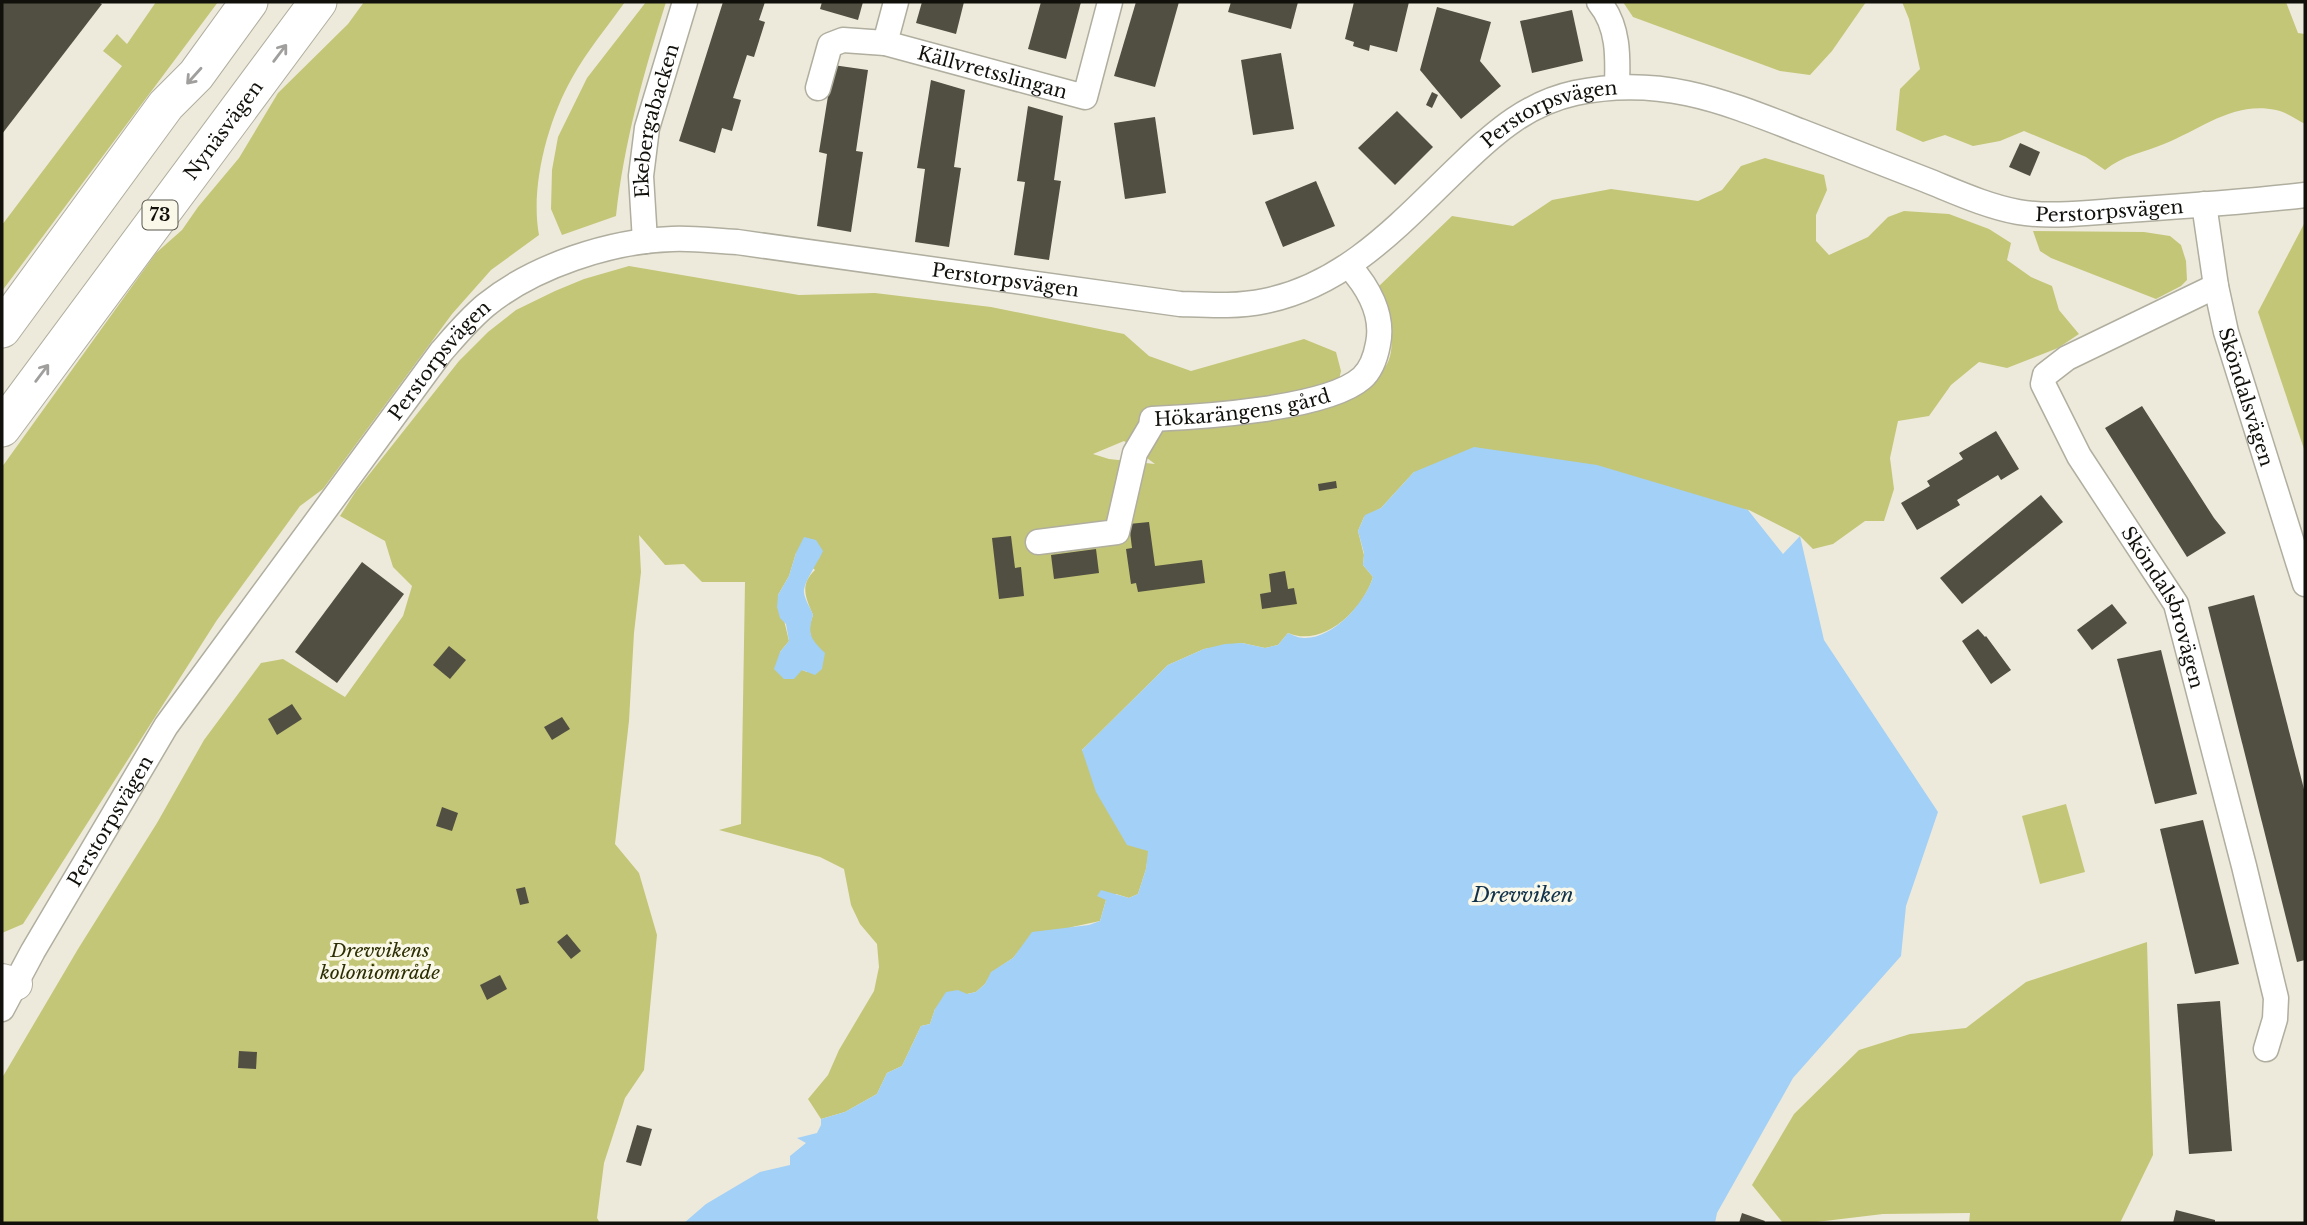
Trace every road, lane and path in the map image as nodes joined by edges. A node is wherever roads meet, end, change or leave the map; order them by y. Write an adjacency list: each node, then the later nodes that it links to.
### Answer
1 (249, 2): 13 (highway, one-way to 13)
2 (318, 2): 18 (highway, Nynäsvägen / 73, one-way to 2)
3 (685, 2): 12 (street, Ekebergabacken)
4 (896, 2): 7 (street)
5 (1110, 2): 7 (street, Källvretsslingan)
6 (1599, 2): 8 (street)
7 (885, 43): 9 (street, Källvretsslingan)
8 (1617, 87): 11 (street, Perstorpsvägen); 14 (street, Perstorpsvägen)
9 (818, 88)
10 (2305, 195): 11 (street, Perstorpsvägen)
11 (2204, 204): 15 (street, Sköndalsvägen)
12 (645, 242): 14 (street, Perstorpsvägen); 21 (street, Perstorpsvägen)
13 (57, 252): 16 (highway); 17 (highway)
14 (1349, 266): 19 (street, Hökarängens gård)
15 (2216, 286): 20 (street, Sköndalsvägen); 22 (street, Sköndalsbrovägen)
16 (2, 314)
17 (2, 329)
18 (2, 428)
19 (1038, 542)
20 (2305, 584)
21 (6, 993)
22 (2266, 1049)

